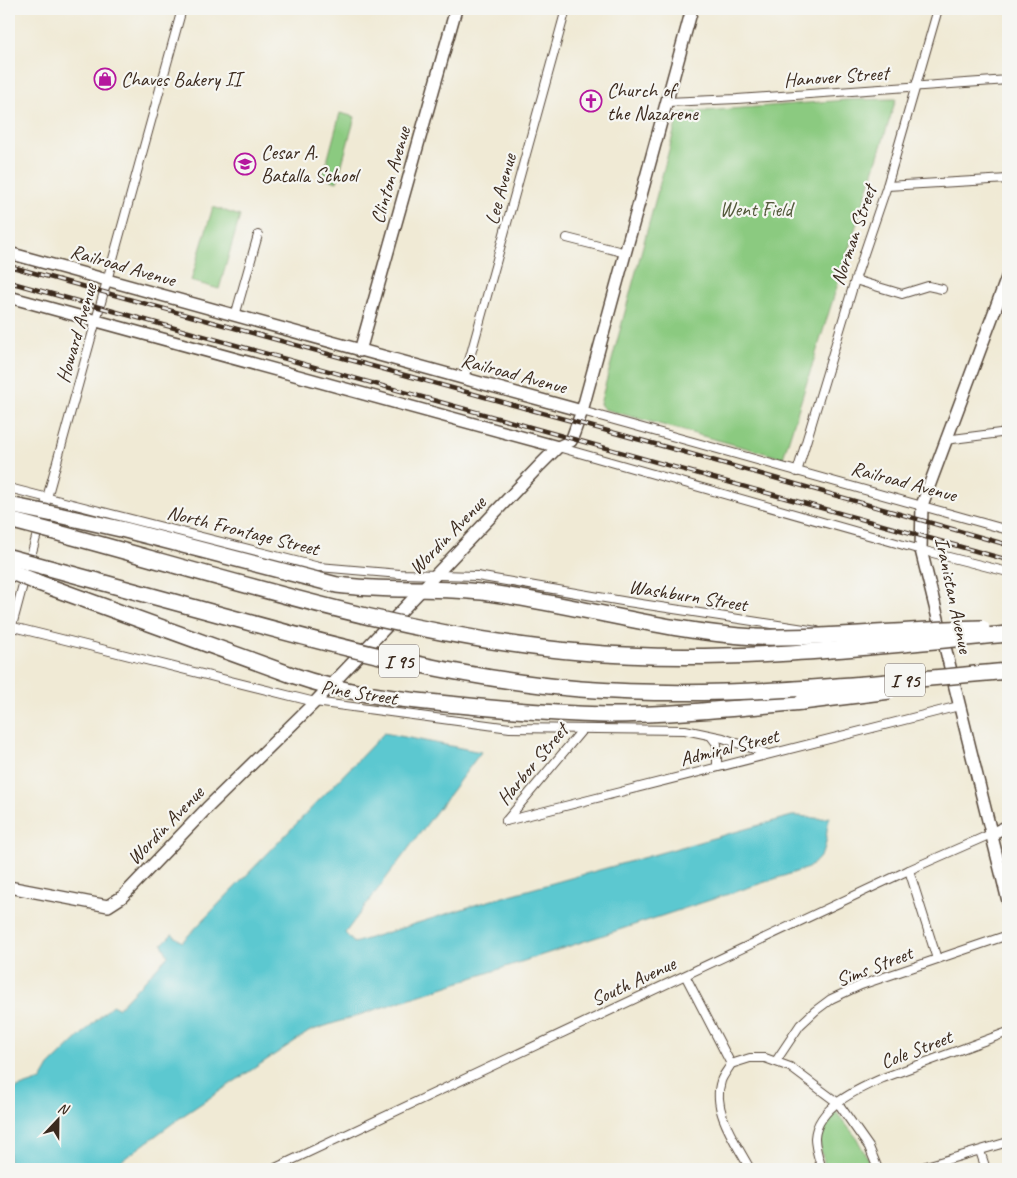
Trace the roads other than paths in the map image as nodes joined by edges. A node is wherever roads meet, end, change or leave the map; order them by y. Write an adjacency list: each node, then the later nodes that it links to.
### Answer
1 (182, 9): 17 (street, Howard Avenue)
2 (456, 9): 23 (street, Clinton Avenue)
3 (566, 9): 24 (street, Lee Avenue)
4 (692, 9): 8 (street, Wordin Avenue)
5 (938, 9): 7 (street, Norman Street)
6 (1008, 80): 7 (street, Hanover Street)
7 (915, 86): 8 (street, Hanover Street); 10 (street, Norman Street)
8 (667, 102): 14 (street, Wordin Avenue)
9 (1008, 179): 10 (street)
10 (887, 186): 16 (street, Norman Street)
11 (258, 234): 21 (street)
12 (567, 238): 14 (street)
13 (9, 253): 17 (street, Railroad Avenue)
14 (626, 253): 25 (street, Wordin Avenue)
15 (1008, 275): 20 (street, Iranistan Avenue)
16 (855, 280): 18 (street); 29 (street, Norman Street)
17 (108, 281): 21 (street, Railroad Avenue); 22 (street, Howard Avenue)
18 (942, 289)
19 (9, 297): 22 (street)
20 (1002, 304): 27 (street, Iranistan Avenue)
21 (236, 316): 23 (street, Railroad Avenue)
22 (96, 321): 28 (street); 31 (street, Howard Avenue)
23 (360, 351): 24 (street, Railroad Avenue)
24 (464, 379): 25 (street, Railroad Avenue)
25 (582, 411): 28 (street, Wordin Avenue); 29 (street, Railroad Avenue)
26 (1008, 432): 27 (street)
27 (945, 440): 33 (street, Iranistan Avenue)
28 (558, 448): 36 (street); 40 (street, Wordin Avenue)
29 (796, 472): 33 (street, Railroad Avenue)
30 (9, 488): 31 (street, North Frontage Street)
31 (47, 498): 40 (street, North Frontage Street); 43 (street, Howard Avenue)
32 (9, 505): 41 (highway, bridge)
33 (922, 505): 35 (street, Railroad Avenue); 36 (street, Iranistan Avenue)
34 (9, 520): 45 (highway, I 95, bridge)
35 (1008, 530)
36 (921, 550): 39 (street); 42 (street, Iranistan Avenue)
37 (9, 557): 47 (highway, I 95, bridge)
38 (9, 571): 48 (highway, bridge)
39 (1008, 572)
40 (434, 575): 41 (street, Wordin Avenue); 42 (street, Washburn Street)
41 (422, 588): 44 (highway, bridge); 48 (street, Wordin Avenue)
42 (939, 625): 50 (street, Iranistan Avenue)
43 (10, 626): 46 (street, Howard Avenue); 49 (street, Pine Street)
44 (1008, 627)
45 (1008, 634)
46 (9, 636)
47 (1008, 672): 48 (highway, bridge)
48 (328, 687): 49 (street, Wordin Avenue)
49 (315, 702): 51 (street, Pine Street); 59 (street, Wordin Avenue)
50 (959, 706): 53 (street, Admiral Street); 57 (street, Iranistan Avenue)
51 (583, 729): 52 (street, Pine Street); 55 (street, Harbor Street)
52 (711, 736): 53 (street, Pine Street); 54 (street)
53 (768, 754): 54 (street, Admiral Street)
54 (717, 767): 55 (street, Admiral Street)
55 (506, 821)
56 (1008, 826): 57 (street, South Avenue)
57 (991, 834): 58 (street, South Avenue); 60 (street, Iranistan Avenue)
58 (909, 870): 62 (street); 63 (street, South Avenue)
59 (9, 887)
60 (1008, 901)
61 (1008, 935): 62 (street, Sims Street)
62 (938, 960): 65 (street, Sims Street)
63 (686, 977): 66 (street); 70 (street, South Avenue)
64 (1008, 1032): 67 (street, Cole Street)
65 (776, 1061): 66 (street); 67 (street)
66 (731, 1064): 71 (street)
67 (838, 1103): 72 (street, Cole Street); 73 (street)
68 (1008, 1142): 69 (street)
69 (980, 1150): 74 (street); 75 (street)
70 (273, 1169)
71 (750, 1169)
72 (822, 1169)
73 (878, 1169)
74 (916, 1169)
75 (986, 1169)

